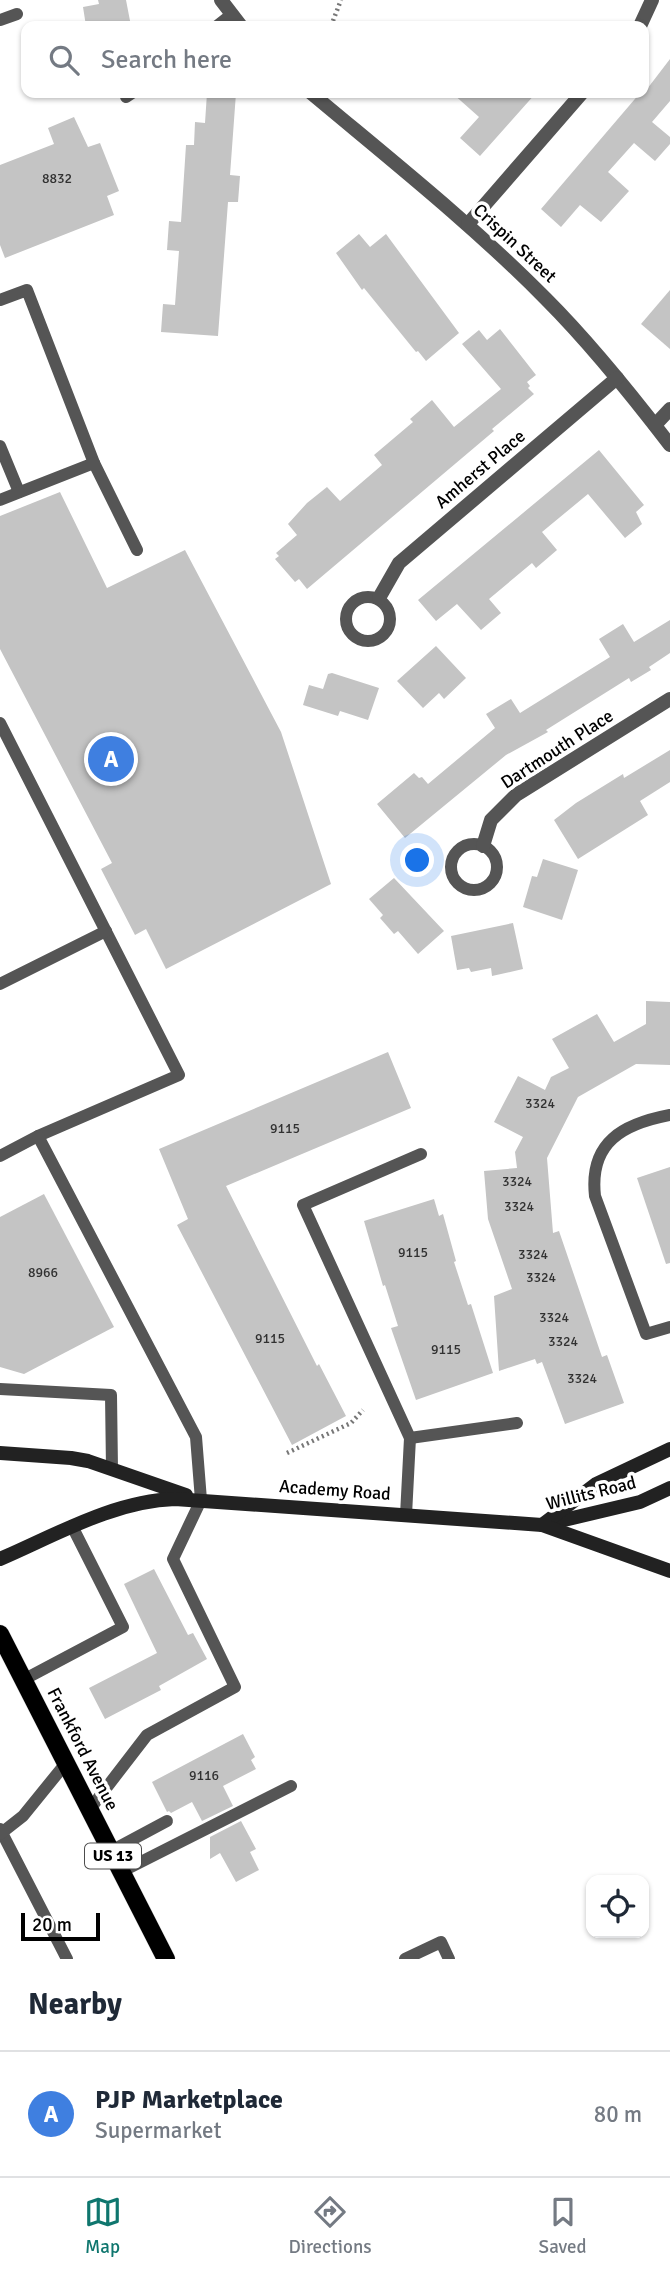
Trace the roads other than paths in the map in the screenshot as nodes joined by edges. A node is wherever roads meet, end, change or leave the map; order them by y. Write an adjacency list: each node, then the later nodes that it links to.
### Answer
1 (221, 0): 5 (street)
2 (652, 0): 6 (street)
3 (17, 14): 4 (lane)
4 (0, 20)
5 (236, 21)
6 (642, 21)
7 (317, 98): 9 (street, Crispin Street)
8 (578, 98): 9 (street)
9 (468, 225): 11 (street, Crispin Street)
10 (0, 300): 16 (lane)
11 (617, 378): 13 (street, Crispin Street); 20 (street, Amherst Place)
12 (670, 409): 13 (street)
13 (655, 425): 14 (street, Crispin Street)
14 (670, 445)
15 (0, 446): 17 (lane)
16 (94, 463): 17 (lane); 19 (lane)
17 (19, 492): 18 (lane)
18 (0, 500)
19 (137, 550)
20 (379, 598)
21 (670, 699): 23 (street, Dartmouth Place)
22 (0, 723): 24 (lane)
23 (483, 846)
24 (106, 931): 25 (lane); 27 (lane)
25 (0, 984)
26 (670, 1115): 30 (lane)
27 (38, 1136): 29 (lane); 38 (lane)
28 (421, 1154): 33 (lane)
29 (0, 1156)
30 (670, 1327)
31 (0, 1389): 36 (lane)
32 (517, 1423): 33 (lane)
33 (410, 1438): 39 (lane)
34 (670, 1449): 40 (main road, Willits Road)
35 (0, 1453): 36 (main road)
36 (112, 1469): 38 (main road)
37 (670, 1488): 40 (main road, Willits Road)
38 (201, 1500): 39 (main road, Academy Road); 41 (main road, Academy Road); 48 (lane)
39 (406, 1515): 40 (main road, Academy Road)
40 (542, 1525): 43 (main road, Academy Road)
41 (73, 1528): 42 (main road, Academy Road); 45 (lane)
42 (0, 1559)
43 (670, 1571)
44 (0, 1634): 45 (main road, Frankford Avenue / US 13)
45 (23, 1680): 46 (main road, Frankford Avenue / US 13)
46 (66, 1763): 48 (main road, Frankford Avenue / US 13); 50 (lane)
47 (291, 1786): 52 (lane)
48 (90, 1809): 51 (main road, Frankford Avenue / US 13)
49 (167, 1821): 51 (lane)
50 (1, 1832): 53 (lane)
51 (111, 1851): 52 (main road, Frankford Avenue / US 13)
52 (121, 1872): 54 (main road, Frankford Avenue / US 13)
53 (67, 1959)
54 (166, 1959)
55 (405, 1959): 56 (lane)
56 (449, 1959)

